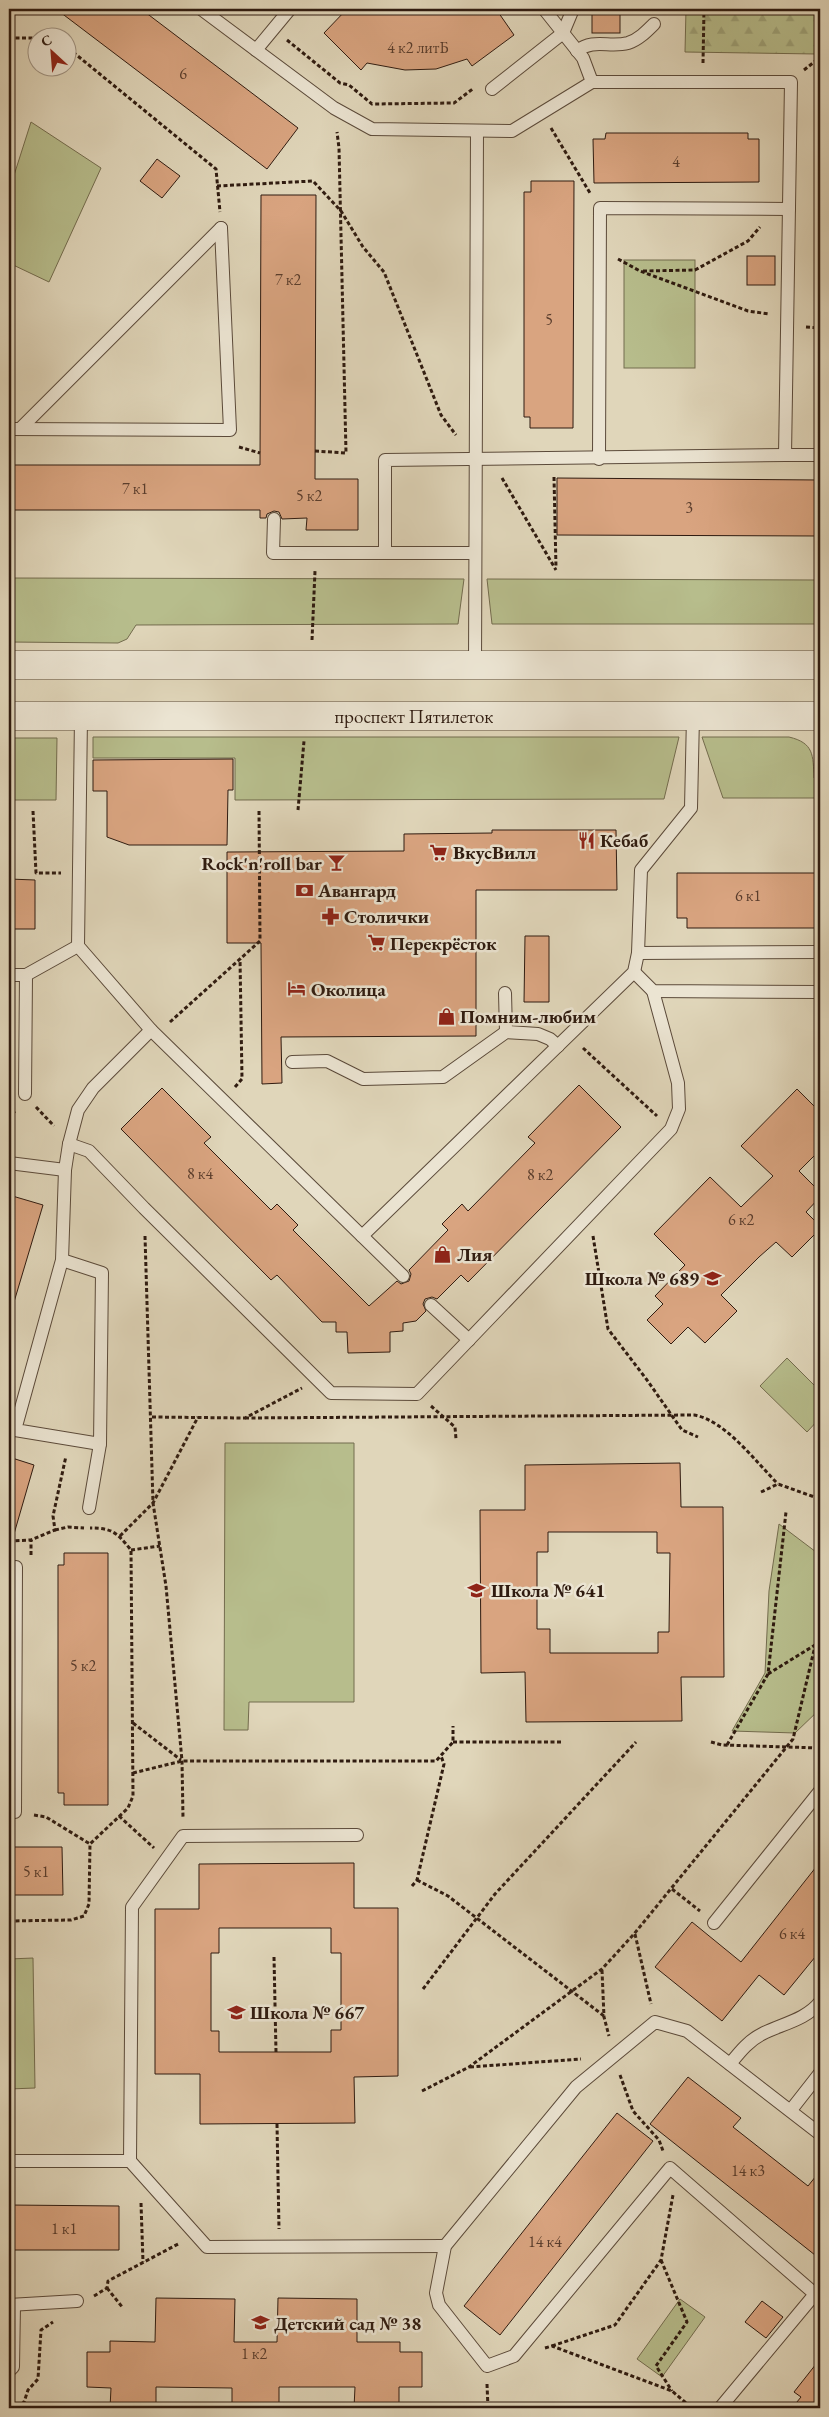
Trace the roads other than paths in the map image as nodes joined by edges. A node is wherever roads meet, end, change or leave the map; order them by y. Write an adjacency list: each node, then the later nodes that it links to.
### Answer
1 (201, 9): 7 (lane)
2 (290, 9): 7 (lane)
3 (544, 9): 6 (lane)
4 (573, 9): 6 (lane)
5 (654, 24): 8 (lane)
6 (563, 33): 8 (lane); 10 (lane)
7 (256, 50): 11 (lane)
8 (577, 50): 9 (lane)
9 (592, 82): 11 (lane); 12 (lane)
10 (492, 88)
11 (477, 131): 16 (lane)
12 (789, 209): 14 (lane); 17 (lane)
13 (14, 429): 13 (lane)
14 (785, 455): 15 (lane); 17 (lane)
15 (820, 455)
16 (474, 459): 17 (lane); 19 (lane); 20 (lane)
17 (599, 459)
18 (274, 519): 19 (lane)
19 (386, 553): 20 (lane)
20 (475, 554): 22 (lane)
21 (9, 665): 22 (street)
22 (475, 665): 23 (street)
23 (820, 665)
24 (9, 716): 26 (street, проспект Пятилеток)
25 (693, 716): 26 (street, проспект Пятилеток); 27 (street, проспект Пятилеток); 30 (lane)
26 (81, 717): 28 (lane)
27 (819, 720)
28 (78, 946): 33 (lane); 37 (lane)
29 (820, 952): 30 (lane)
30 (638, 953): 31 (lane)
31 (634, 972): 34 (lane); 39 (lane)
32 (9, 975): 33 (lane)
33 (26, 976): 41 (lane)
34 (653, 991): 35 (lane); 49 (lane)
35 (820, 992)
36 (505, 994): 38 (lane)
37 (151, 1030): 42 (lane); 45 (lane)
38 (506, 1032): 39 (lane); 40 (lane)
39 (558, 1046): 45 (lane)
40 (292, 1062)
41 (26, 1094)
42 (69, 1144): 44 (lane); 49 (lane)
43 (9, 1163): 44 (lane)
44 (66, 1170): 46 (lane)
45 (362, 1236): 47 (lane)
46 (62, 1260): 50 (lane); 50 (lane)
47 (403, 1276)
48 (431, 1305): 49 (lane)
49 (469, 1340)
50 (100, 1444): 51 (lane)
51 (89, 1508)
52 (16, 1567): 53 (lane)
53 (12, 1747): 55 (lane)
54 (820, 1792): 57 (lane)
55 (12, 1812)
56 (356, 1835): 64 (lane)
57 (714, 1923)
58 (820, 2002): 59 (lane)
59 (730, 2064): 61 (lane); 65 (lane)
60 (820, 2073): 61 (lane)
61 (791, 2110): 62 (lane)
62 (820, 2134)
63 (9, 2160): 64 (lane)
64 (130, 2161): 65 (lane)
65 (445, 2246): 66 (lane)
66 (818, 2296): 70 (lane)
67 (77, 2301): 68 (lane)
68 (12, 2305): 69 (lane)
69 (9, 2371)
70 (720, 2408)

